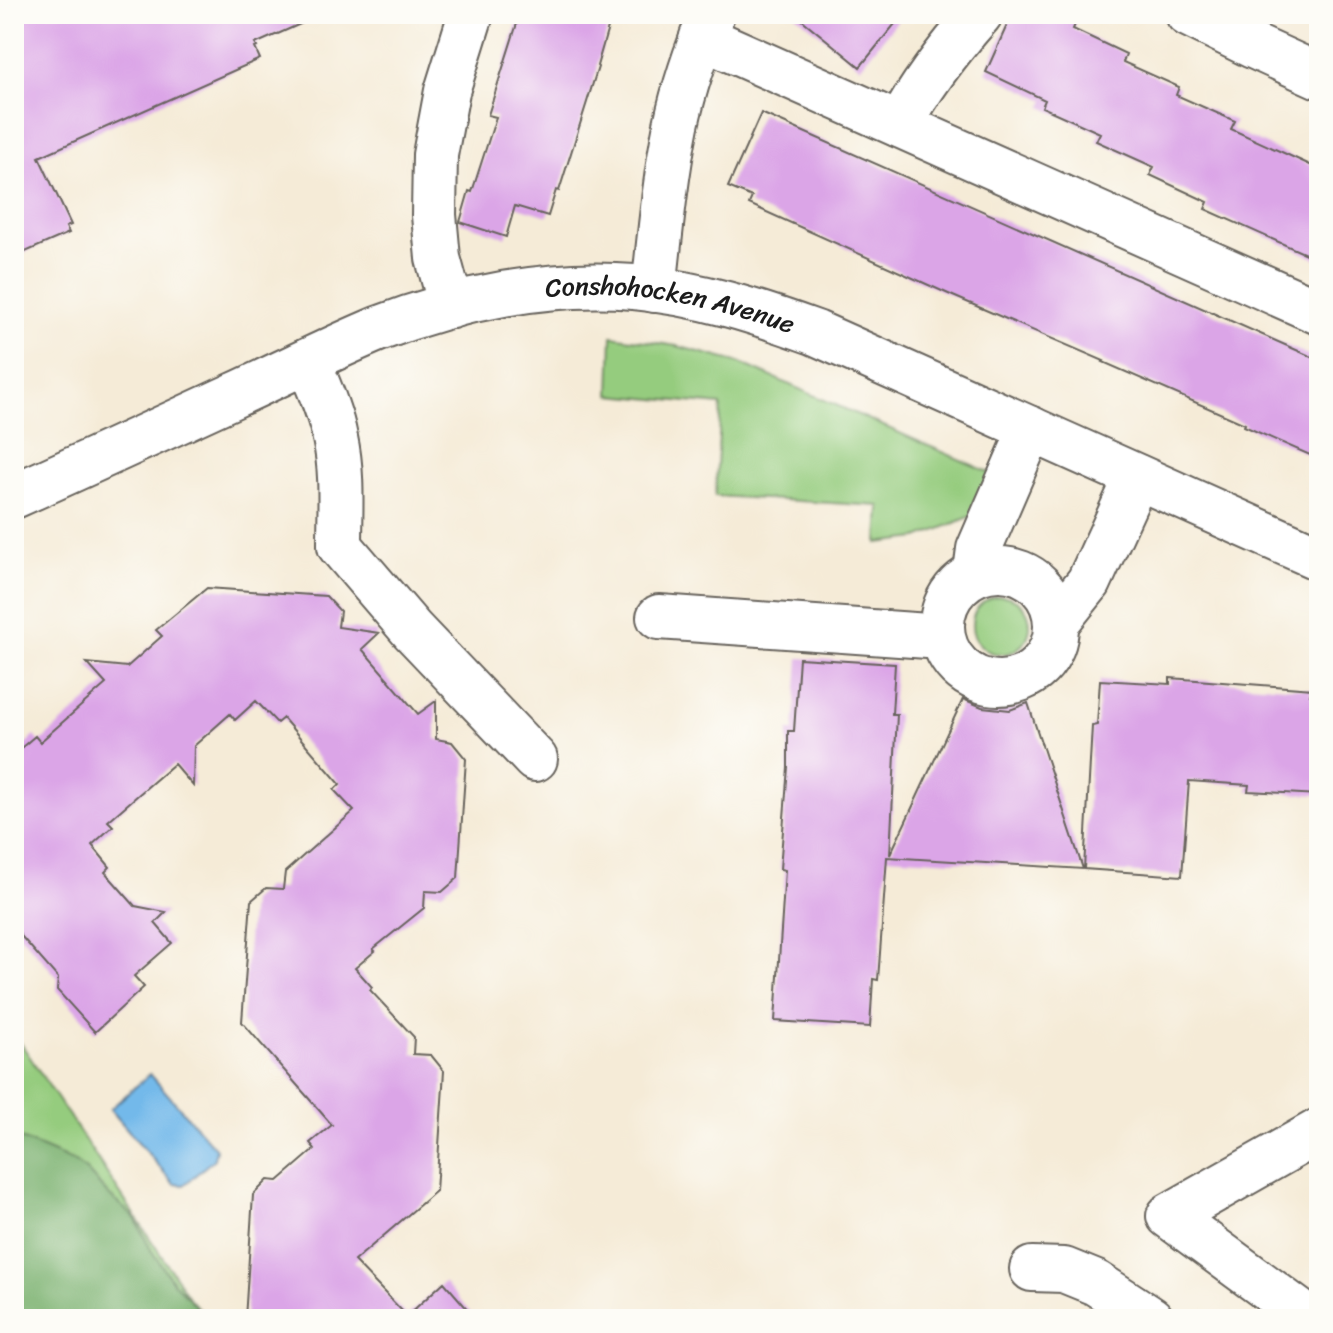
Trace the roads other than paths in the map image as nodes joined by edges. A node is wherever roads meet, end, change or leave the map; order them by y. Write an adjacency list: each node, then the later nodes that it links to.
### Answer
1 (471, 14): 8 (street)
2 (980, 14): 6 (street)
3 (1188, 14): 5 (street)
4 (707, 26): 6 (street); 7 (street)
5 (1319, 76)
6 (900, 125): 9 (street)
7 (654, 290): 8 (street, Conshohocken Avenue); 11 (street, Conshohocken Avenue)
8 (451, 306): 10 (street, Conshohocken Avenue)
9 (1319, 312)
10 (308, 361): 13 (street, Conshohocken Avenue); 19 (street)
11 (1031, 429): 12 (street, Conshohocken Avenue); 15 (street)
12 (1137, 477): 14 (street, Conshohocken Avenue); 17 (street)
13 (14, 496)
14 (1319, 558)
15 (976, 572): 17 (street); 18 (street)
16 (659, 617): 18 (street)
17 (1057, 622): 18 (street)
18 (942, 637)
19 (535, 759)
20 (1319, 1131): 23 (street)
21 (1032, 1269): 22 (street)
22 (1151, 1319)
23 (1309, 1319)

